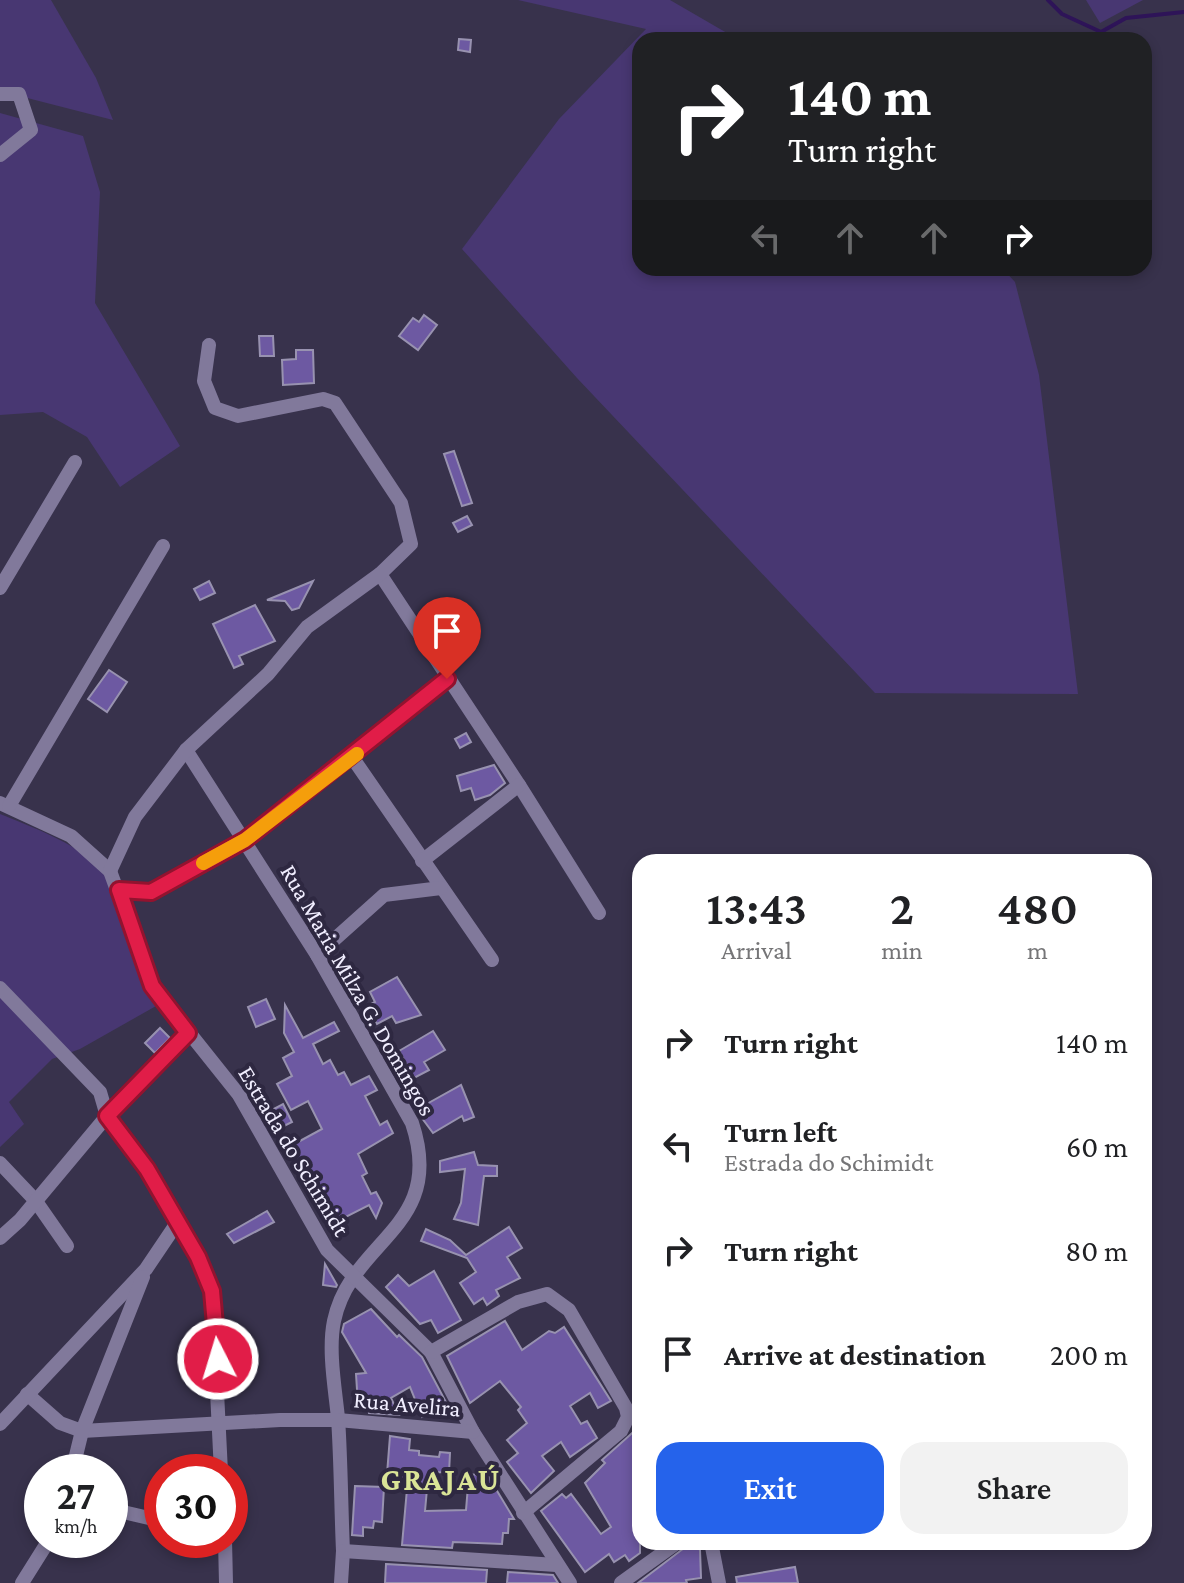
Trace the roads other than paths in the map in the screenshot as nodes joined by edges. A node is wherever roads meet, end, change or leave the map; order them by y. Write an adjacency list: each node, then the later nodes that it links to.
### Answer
1 (0, 94): 2 (street)
2 (0, 155)
3 (209, 345): 6 (street)
4 (75, 462): 7 (street)
5 (163, 546): 12 (street)
6 (380, 574): 8 (street); 9 (street)
7 (0, 588)
8 (447, 679): 10 (street); 11 (street)
9 (186, 750): 13 (street, Rua Maria Milza G. Domingos); 15 (street)
10 (352, 757): 13 (street); 14 (street)
11 (519, 785): 14 (street); 18 (street)
12 (5, 804): 15 (street, Estrada do Schimidt)
13 (245, 840): 17 (street); 19 (street, Rua Maria Milza G. Domingos)
14 (422, 861): 16 (street)
15 (110, 871): 17 (street, Estrada do Schimidt)
16 (441, 888): 19 (street); 20 (street)
17 (119, 890): 22 (street, Estrada do Schimidt)
18 (599, 913)
19 (317, 955): 30 (street, Rua Maria Milza G. Domingos)
20 (492, 960)
21 (0, 988): 23 (street)
22 (188, 1033): 23 (street); 30 (street, Estrada do Schimidt)
23 (107, 1116): 25 (street); 26 (street)
24 (0, 1163): 25 (street)
25 (35, 1200): 27 (street); 28 (street)
26 (177, 1223): 29 (street); 34 (street)
27 (0, 1238)
28 (67, 1246)
29 (146, 1269): 32 (street); 36 (street)
30 (355, 1278): 31 (street, Estrada do Schimidt); 33 (street, Rua Maria Milza G. Domingos)
31 (431, 1352): 37 (street, Estrada do Schimidt); 40 (street)
32 (27, 1394): 35 (street); 36 (street)
33 (338, 1420): 34 (street, Rua Avelira); 37 (street, Rua Avelira); 43 (street, Rua Maria Milza G. Domingos)
34 (219, 1422): 36 (street, Rua Avelira); 39 (street)
35 (0, 1424)
36 (82, 1431): 38 (street)
37 (473, 1432): 40 (street, Estrada do Schimidt)
38 (76, 1454)
39 (220, 1454)
40 (523, 1513): 46 (street, Estrada do Schimidt)
41 (667, 1550): 51 (street)
42 (713, 1550): 52 (street)
43 (343, 1551): 46 (street); 49 (street, Rua Maria Milza G. Domingos)
44 (38, 1558): 47 (street)
45 (225, 1558): 48 (street)
46 (556, 1565): 50 (street, Estrada do Schimidt)
47 (22, 1583)
48 (226, 1583)
49 (341, 1583)
50 (570, 1583)
51 (621, 1583)
52 (719, 1583)

